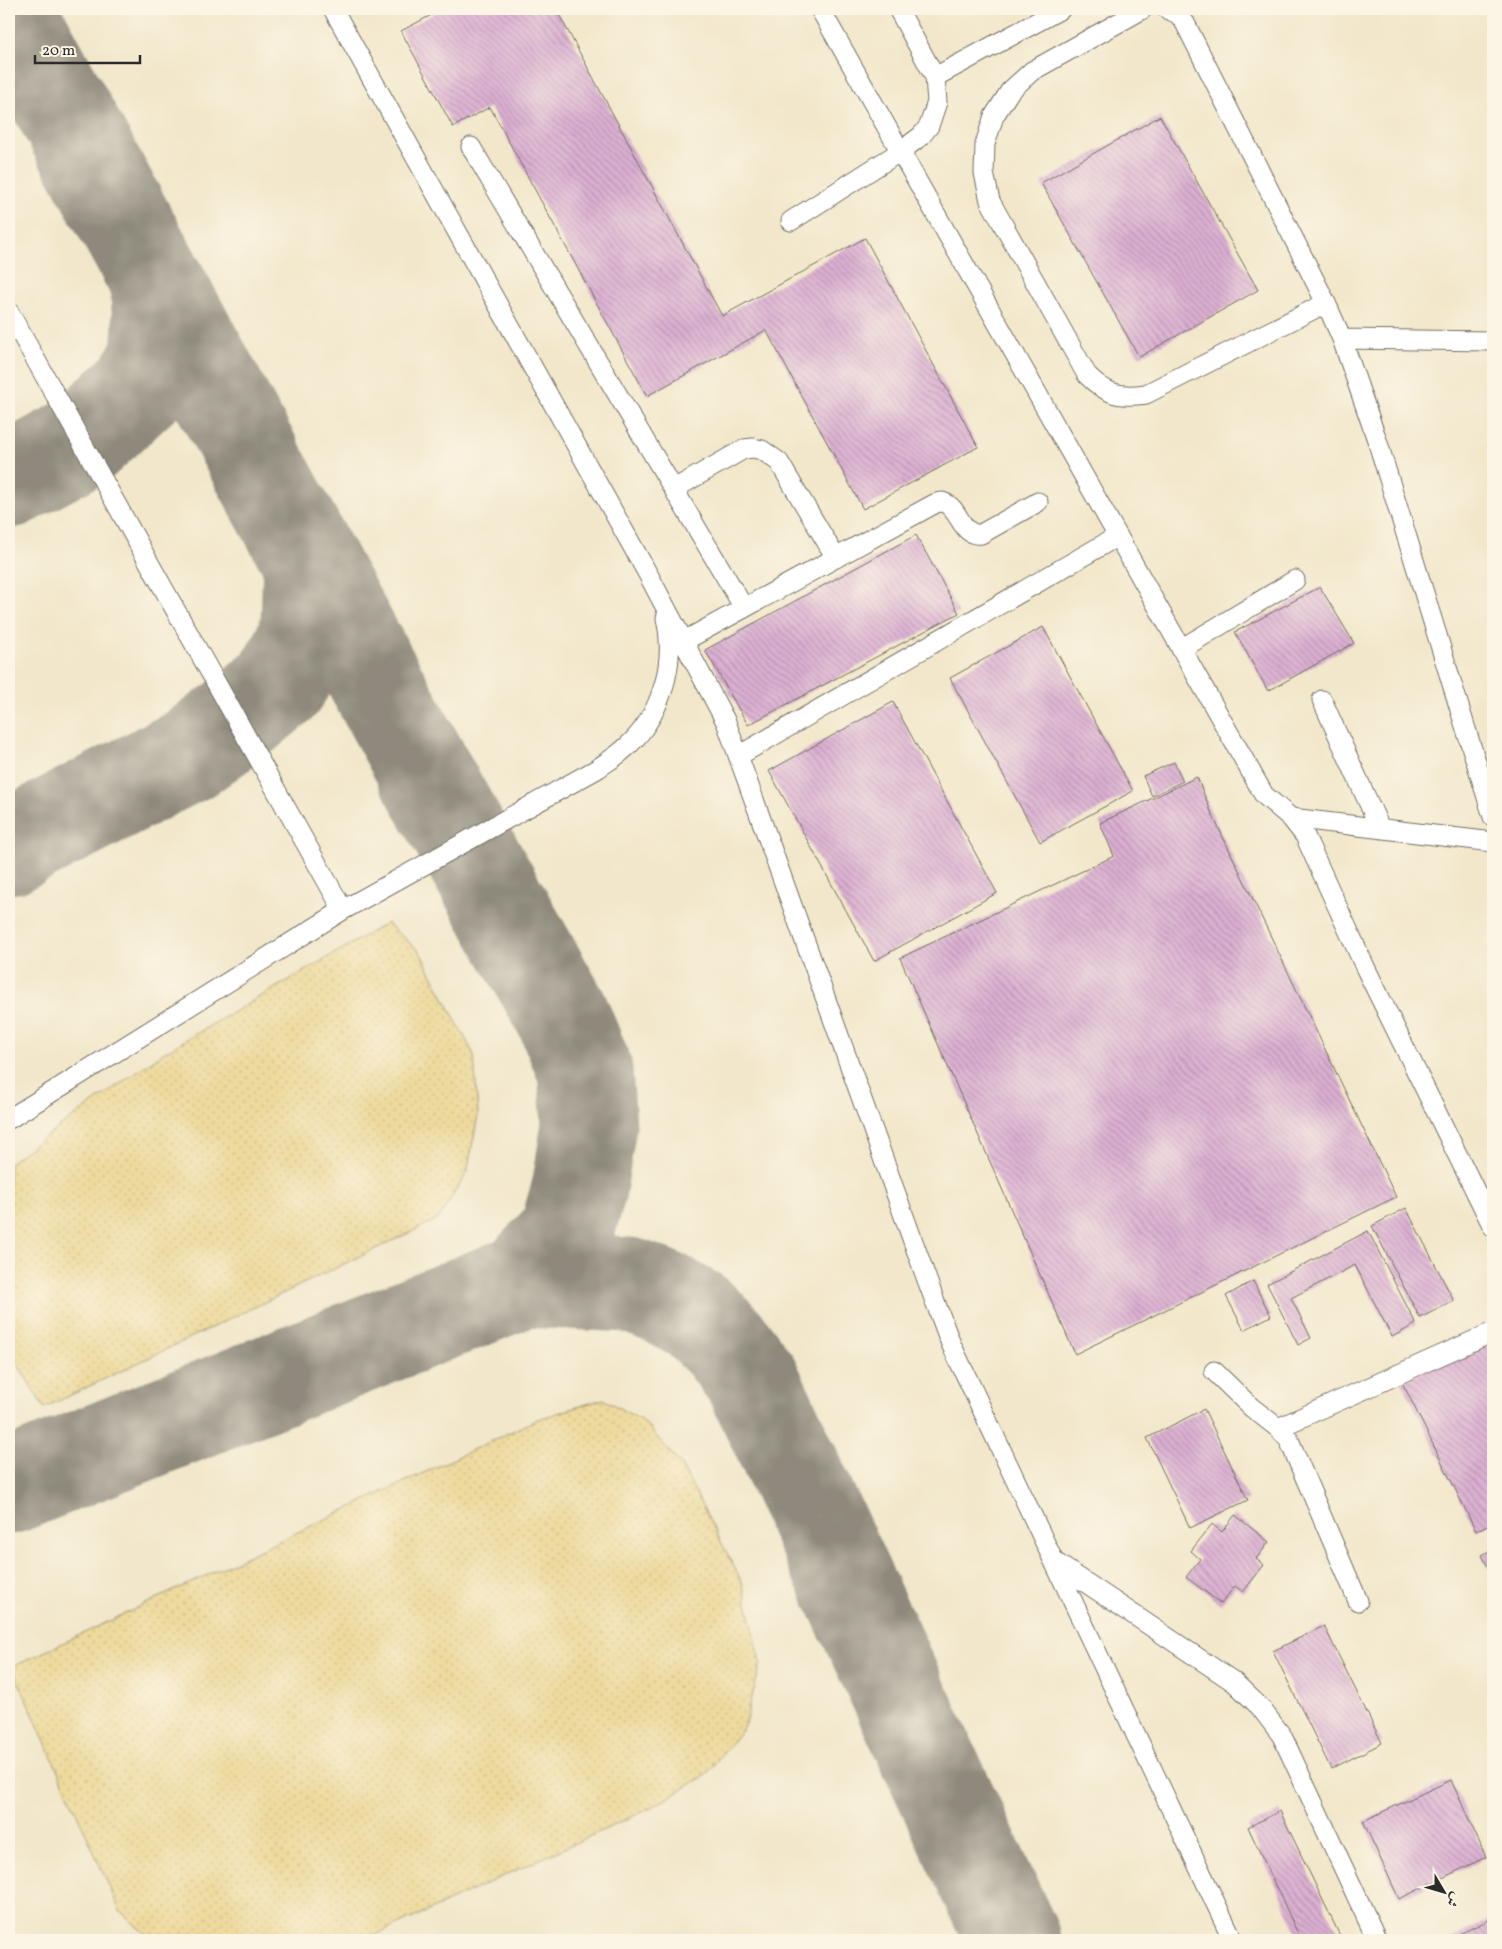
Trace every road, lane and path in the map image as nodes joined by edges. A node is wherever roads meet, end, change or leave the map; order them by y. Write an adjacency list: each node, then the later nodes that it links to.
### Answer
1 (333, 9): 20 (lane)
2 (820, 9): 9 (lane)
3 (898, 9): 7 (lane)
4 (1061, 9): 7 (lane)
5 (1143, 9): 11 (lane)
6 (1167, 9): 11 (lane)
7 (935, 77): 9 (lane)
8 (471, 146): 15 (lane)
9 (901, 151): 10 (lane); 17 (lane)
10 (791, 221)
11 (1326, 303): 13 (lane)
12 (9, 312): 30 (lane)
13 (1342, 339): 14 (lane); 26 (lane)
14 (1493, 341)
15 (674, 489): 18 (lane); 21 (lane)
16 (1038, 502): 18 (lane)
17 (1118, 536): 23 (lane); 25 (lane)
18 (836, 558): 21 (lane)
19 (1295, 580): 23 (lane)
20 (662, 602): 22 (lane); 30 (lane)
21 (744, 608): 22 (lane)
22 (684, 641): 25 (lane)
23 (1182, 649): 27 (lane)
24 (1322, 700): 28 (lane)
25 (740, 755): 36 (lane)
26 (1493, 817)
27 (1292, 818): 28 (lane); 32 (lane)
28 (1380, 828): 29 (lane)
29 (1493, 842)
30 (343, 910): 31 (lane)
31 (9, 1119)
32 (1493, 1227)
33 (1493, 1332): 35 (lane)
34 (1214, 1371): 35 (lane)
35 (1278, 1428): 37 (lane)
36 (1053, 1561): 38 (lane); 39 (lane)
37 (1358, 1601)
38 (1233, 1940)
39 (1377, 1940)

